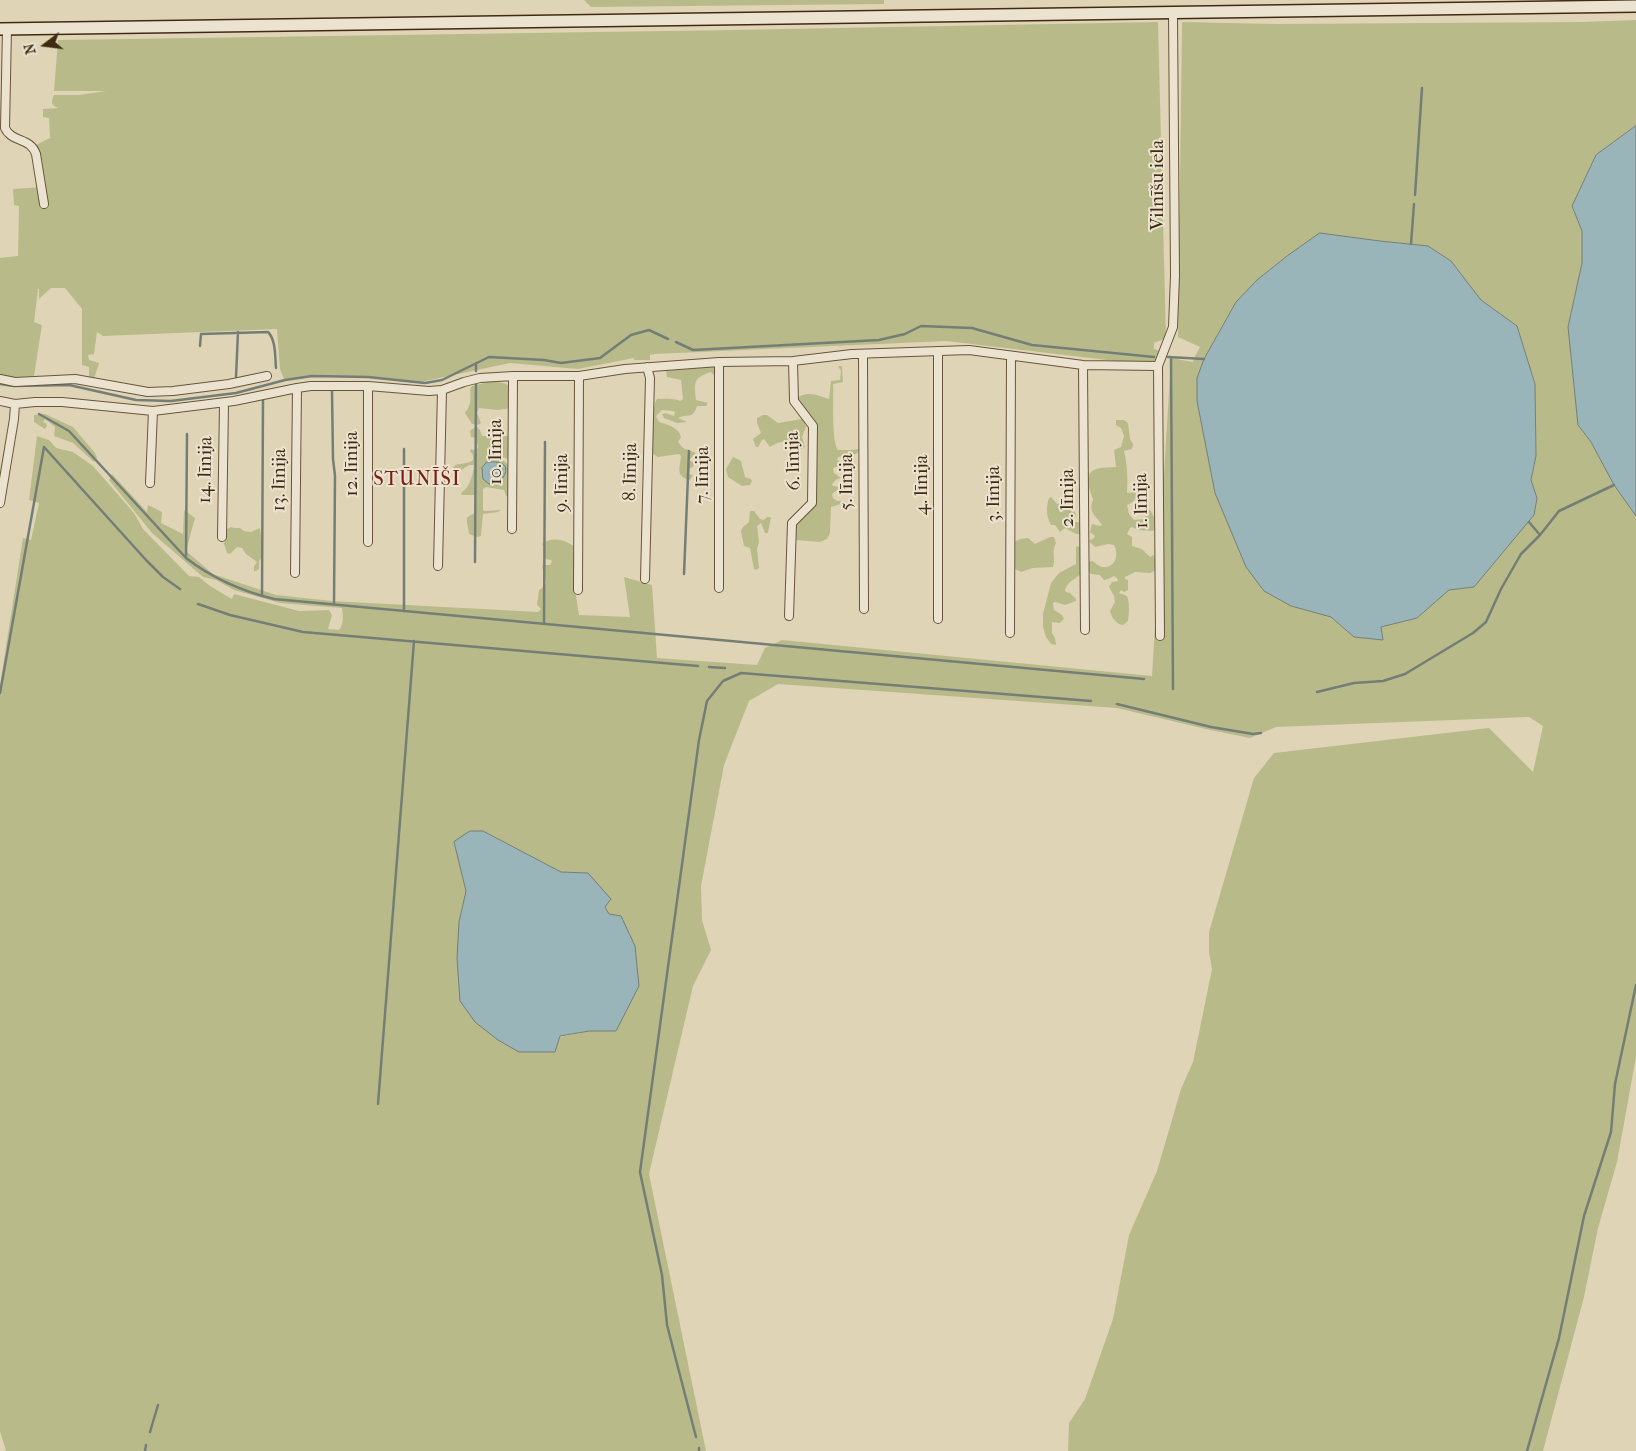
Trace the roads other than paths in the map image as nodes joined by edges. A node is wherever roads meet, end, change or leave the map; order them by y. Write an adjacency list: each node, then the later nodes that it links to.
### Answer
1 (1636, 6): 2 (main road)
2 (1173, 13): 3 (main road); 11 (street, Vilnīšu iela)
3 (4, 29): 4 (street)
4 (44, 204)
5 (938, 351): 6 (street); 7 (street); 36 (street, 4. līnija)
6 (864, 354): 8 (street); 34 (street, 5. līnija)
7 (1011, 356): 10 (street); 38 (street, 3. līnija)
8 (793, 361): 9 (street); 35 (street, 6. līnija)
9 (719, 362): 12 (street); 32 (street, 7. līnija)
10 (1083, 365): 11 (street); 37 (street, 2. līnija)
11 (1158, 366): 39 (street, 1. līnija)
12 (647, 367): 15 (street); 31 (street, 8. līnija)
13 (267, 376): 16 (street)
14 (513, 376): 15 (street); 19 (street); 26 (street, 10. līnija)
15 (579, 376): 33 (street, 9. līnija)
16 (0, 379)
17 (368, 386): 18 (street); 19 (street); 28 (street, 12. līnija)
18 (297, 388): 21 (street); 30 (street, 13. līnija)
19 (442, 390): 29 (street)
20 (0, 402): 22 (street)
21 (224, 402): 23 (street); 27 (street, 14. līnija)
22 (15, 404): 23 (street); 25 (street)
23 (153, 411): 24 (street)
24 (150, 484)
25 (0, 503)
26 (512, 529)
27 (222, 537)
28 (368, 542)
29 (438, 566)
30 (295, 573)
31 (645, 578)
32 (719, 588)
33 (578, 590)
34 (864, 610)
35 (789, 616)
36 (938, 620)
37 (1085, 630)
38 (1010, 633)
39 (1160, 636)

